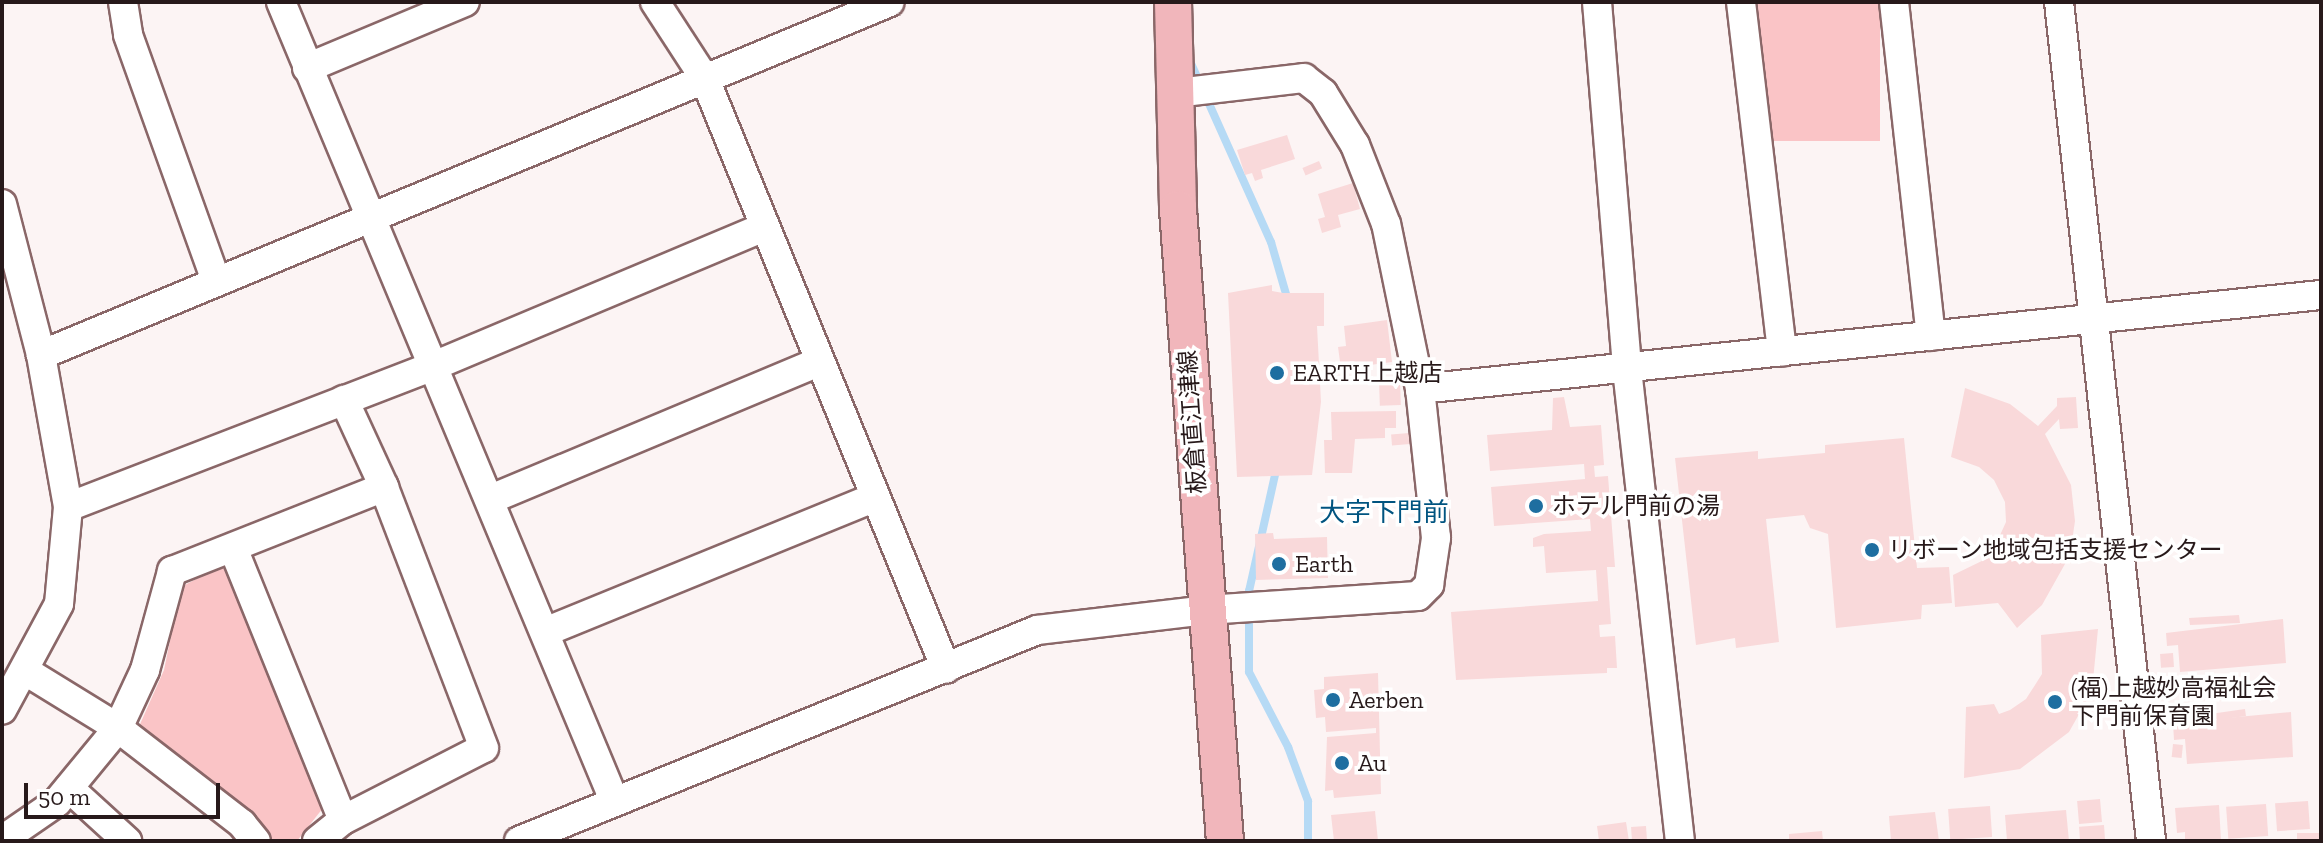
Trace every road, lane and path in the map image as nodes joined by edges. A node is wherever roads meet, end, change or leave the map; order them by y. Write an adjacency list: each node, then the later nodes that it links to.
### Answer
1 (123, 2): 17 (street)
2 (281, 2): 11 (street)
3 (465, 2): 11 (street)
4 (655, 2): 12 (street)
5 (890, 2): 12 (street)
6 (1173, 2): 13 (main road, 板倉直江津線)
7 (1597, 2): 25 (street)
8 (1741, 2): 21 (street)
9 (1894, 2): 20 (street)
10 (2059, 2): 19 (street)
11 (307, 68): 15 (street)
12 (705, 79): 15 (street); 16 (street)
13 (1176, 93): 26 (street); 33 (main road, 板倉直江津線)
14 (2, 204): 22 (street)
15 (374, 215): 17 (street); 24 (street)
16 (764, 227): 23 (street); 24 (street)
17 (216, 281): 22 (street)
18 (2321, 295): 19 (street)
19 (2091, 317): 20 (street); 49 (street)
20 (1931, 336): 21 (street)
21 (1782, 352): 25 (street)
22 (41, 355): 31 (street)
23 (818, 362): 29 (street); 30 (street)
24 (436, 365): 27 (street); 30 (street)
25 (1627, 369): 26 (street); 48 (street)
26 (1420, 389): 33 (street)
27 (344, 400): 28 (street); 31 (street)
28 (384, 487): 32 (street); 41 (street)
29 (876, 497): 34 (street); 35 (street)
30 (491, 499): 34 (street)
31 (68, 507): 36 (street)
32 (233, 548): 38 (street); 41 (street)
33 (1206, 610): 35 (street); 47 (main road, 板倉直江津線)
34 (545, 632): 40 (street)
35 (946, 669): 40 (street)
36 (27, 672): 37 (street); 38 (street)
37 (2, 710)
38 (118, 728): 39 (street); 44 (street)
39 (69, 788): 42 (street); 43 (street)
40 (614, 800): 46 (street)
41 (343, 820): 45 (street)
42 (2, 840)
43 (127, 841)
44 (256, 841)
45 (317, 841)
46 (519, 841)
47 (1225, 841)
48 (1680, 841)
49 (2151, 841)

